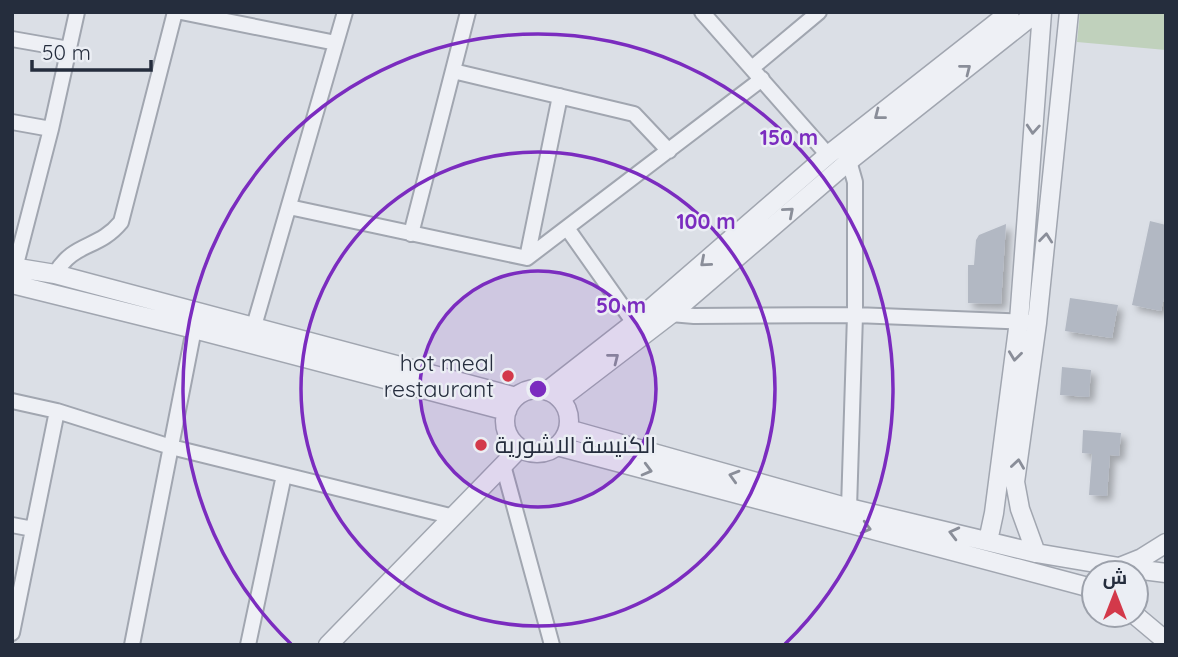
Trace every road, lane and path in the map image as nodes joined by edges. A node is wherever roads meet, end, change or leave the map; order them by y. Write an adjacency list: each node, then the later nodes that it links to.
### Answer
1 (77, 12): 13 (street)
2 (175, 12): 27 (street)
3 (181, 12): 12 (street)
4 (345, 12): 12 (street)
5 (468, 12): 14 (street)
6 (702, 12): 15 (street)
7 (819, 12): 15 (street)
8 (1010, 12): 20 (street, one-way to 20)
9 (1039, 12): 21 (street, one-way to 9); 30 (street, one-way to 30)
10 (1069, 12): 30 (street, one-way to 10)
11 (12, 39): 13 (street)
12 (336, 43): 22 (street)
13 (69, 49): 18 (street)
14 (453, 71): 16 (street); 24 (street)
15 (757, 74): 19 (street); 20 (street)
16 (560, 96): 19 (street); 25 (street)
17 (12, 122): 18 (street)
18 (51, 129): 26 (street)
19 (669, 150): 23 (street)
20 (828, 155): 31 (street, one-way to 31)
21 (849, 161): 28 (street, one-way to 21); 29 (street)
22 (289, 206): 24 (street); 32 (street)
23 (566, 228): 25 (street); 31 (street)
24 (411, 234): 25 (street)
25 (527, 258)
26 (13, 274): 27 (street); 33 (street)
27 (54, 274): 32 (street)
28 (671, 314): 29 (street); 34 (street, one-way to 28)
29 (855, 316): 30 (street); 44 (street)
30 (1028, 322): 48 (street, one-way to 48); 50 (street, one-way to 30)
31 (634, 323): 34 (street)
32 (254, 326): 36 (street)
33 (194, 329): 36 (street); 40 (street)
34 (554, 395): 36 (street); 38 (street)
35 (12, 401): 37 (street)
36 (511, 404): 41 (street)
37 (57, 411): 40 (street); 47 (street)
38 (568, 429): 39 (street); 44 (street, one-way to 38)
39 (557, 446): 41 (street); 53 (street, one-way to 53)
40 (171, 447): 43 (street); 57 (street)
41 (520, 448): 42 (street)
42 (503, 465): 45 (street); 60 (street)
43 (284, 475): 45 (street); 58 (street)
44 (849, 508): 48 (street, one-way to 44)
45 (454, 517): 59 (street)
46 (12, 525): 47 (street)
47 (33, 529): 55 (street)
48 (988, 541): 50 (street)
49 (1166, 543): 51 (street)
50 (1036, 553): 52 (street)
51 (1139, 559)
52 (1080, 560)
53 (1080, 586)
54 (1150, 628): 56 (street)
55 (12, 633)
56 (1166, 641)
57 (132, 645)
58 (248, 645)
59 (328, 645)
60 (552, 645)

